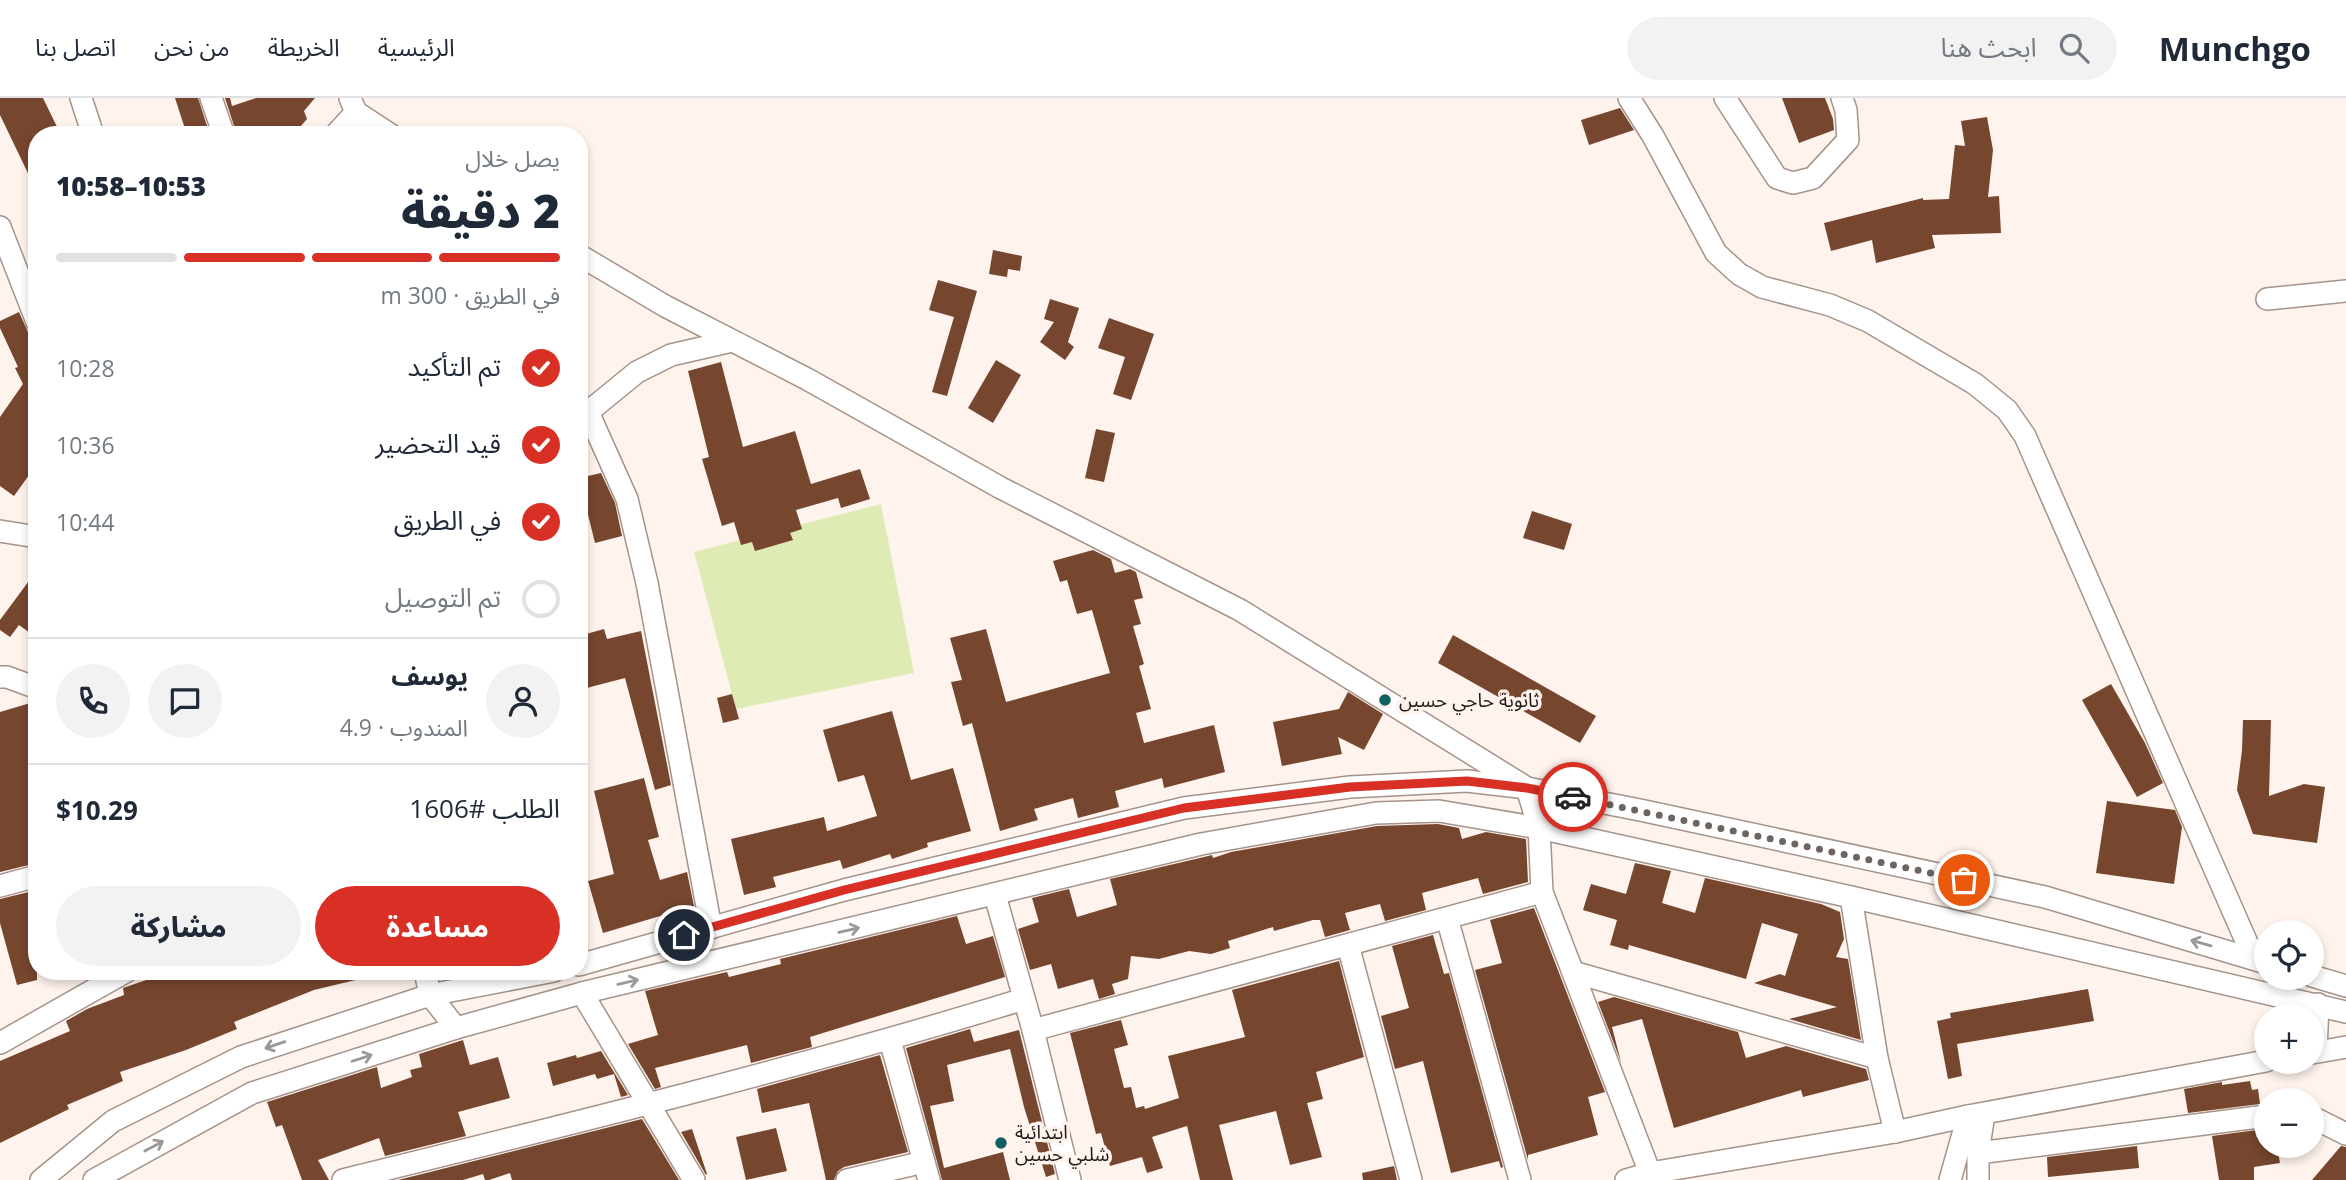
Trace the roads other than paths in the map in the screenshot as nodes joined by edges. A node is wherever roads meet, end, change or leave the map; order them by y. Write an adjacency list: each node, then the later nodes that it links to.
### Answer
1 (81, 98): 7 (street)
2 (211, 98): 8 (street)
3 (1629, 98): 33 (street)
4 (1725, 98): 5 (street)
5 (1842, 98)
6 (353, 105): 9 (street); 10 (street)
7 (90, 126)
8 (221, 126)
9 (340, 126)
10 (380, 126)
11 (0, 227): 14 (street)
12 (588, 260): 16 (street)
13 (2346, 291): 15 (street)
14 (28, 299)
15 (2267, 299)
16 (732, 341): 17 (street); 23 (street)
17 (588, 409)
18 (588, 420): 31 (street)
19 (0, 531): 20 (street)
20 (28, 536)
21 (0, 677): 22 (street)
22 (28, 685)
23 (1527, 788): 24 (street); 31 (street); 34 (street, one-way to 23)
24 (1539, 828): 27 (street); 28 (street); 29 (street)
25 (28, 879): 26 (street)
26 (0, 887)
27 (1542, 892): 30 (street); 36 (street)
28 (995, 895): 42 (street, one-way to 28); 44 (street)
29 (1851, 897): 45 (street); 54 (street)
30 (1447, 918): 32 (street); 72 (street)
31 (711, 928): 35 (street)
32 (1348, 945): 49 (street); 71 (street)
33 (2254, 948)
34 (2254, 959)
35 (588, 962)
36 (1573, 972): 54 (street); 64 (street)
37 (111, 980): 51 (street)
38 (427, 980): 43 (street)
39 (508, 980): 43 (street)
40 (2324, 980): 41 (street)
41 (2346, 986)
42 (582, 993): 48 (street); 56 (street)
43 (430, 995): 48 (street); 65 (street, one-way to 65)
44 (1024, 999): 49 (street); 50 (street)
45 (2318, 1004)
46 (2324, 1006): 47 (street)
47 (2346, 1012)
48 (456, 1027): 66 (street, one-way to 48)
49 (1033, 1030): 70 (street)
50 (890, 1040): 56 (street); 63 (street)
51 (0, 1043)
52 (2346, 1046): 53 (street)
53 (2324, 1050)
54 (1877, 1058): 60 (street)
55 (2254, 1063): 57 (street)
56 (649, 1105): 67 (street); 68 (street)
57 (1976, 1115): 60 (street); 62 (street); 74 (street)
58 (2254, 1118): 62 (street)
59 (2324, 1123): 61 (street)
60 (1895, 1132): 64 (street)
61 (2346, 1134)
62 (1978, 1153): 75 (street)
63 (926, 1171): 69 (street)
64 (1650, 1173): 73 (street)
65 (41, 1180)
66 (94, 1180)
67 (342, 1180)
68 (694, 1180)
69 (847, 1180)
70 (1070, 1180)
71 (1411, 1180)
72 (1520, 1180)
73 (1626, 1180)
74 (1950, 1180)
75 (1978, 1180)

